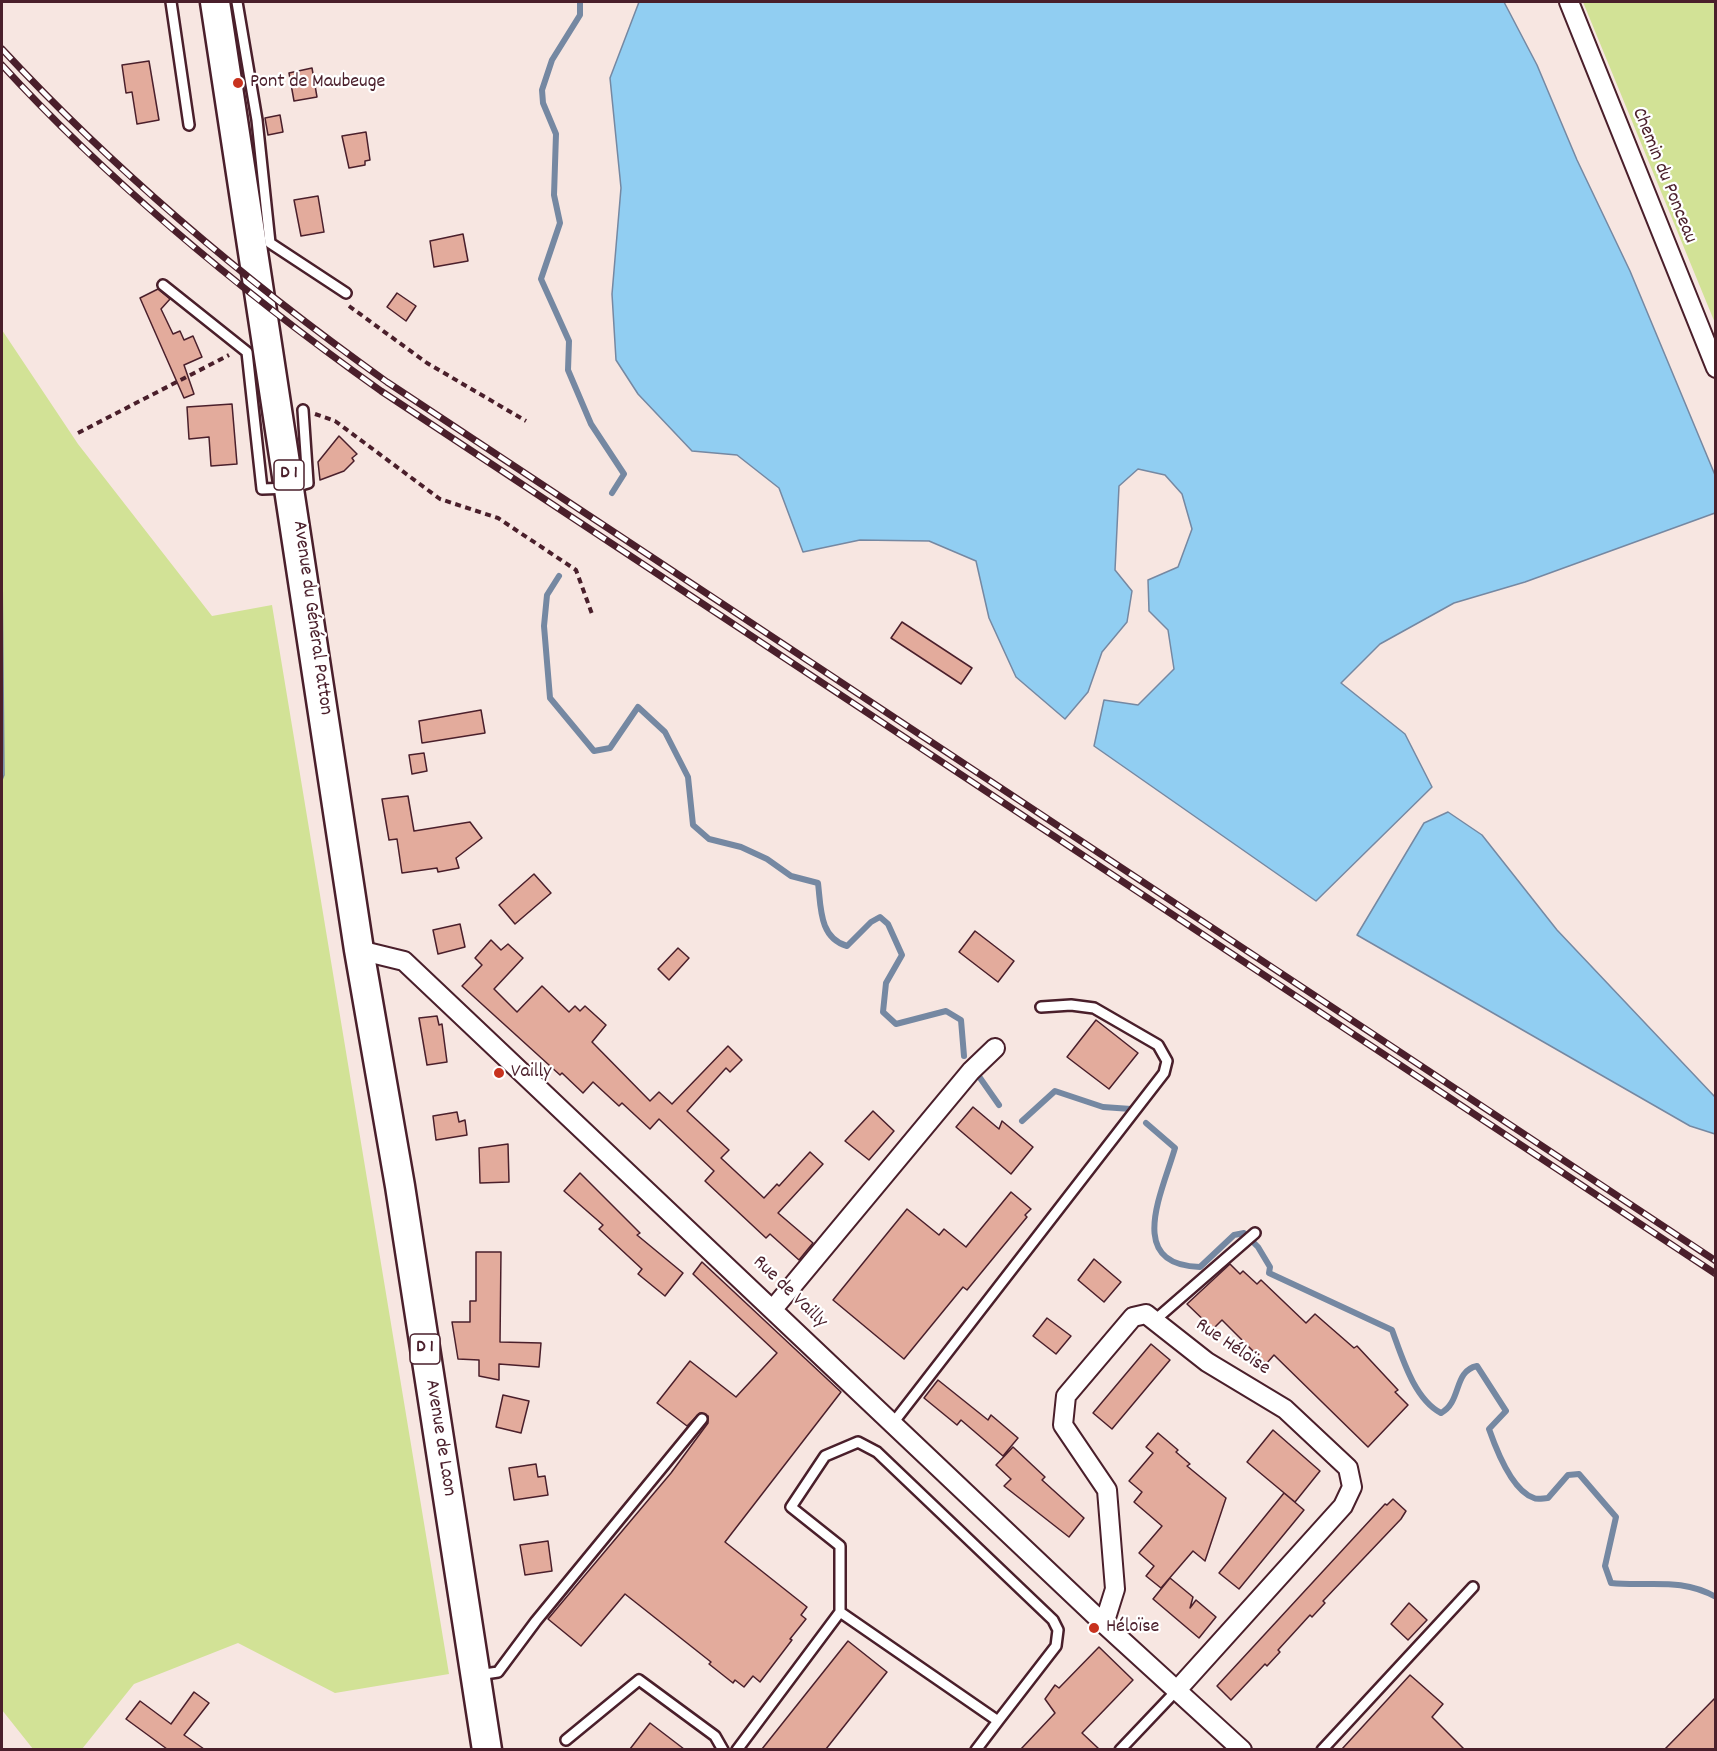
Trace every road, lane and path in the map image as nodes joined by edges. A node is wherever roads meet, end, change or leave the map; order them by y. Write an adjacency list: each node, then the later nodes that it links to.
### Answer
1 (171, 2): 6 (lane)
2 (216, 2): 5 (main road, Avenue du Général Patton / D 1)
3 (237, 2): 5 (lane)
4 (1569, 2): 10 (street, Chemin du Ponceau)
5 (246, 122): 8 (lane); 14 (main road, Avenue du Général Patton / D 1)
6 (189, 125)
7 (163, 285): 14 (lane)
8 (346, 293): 12 (path)
9 (230, 354): 13 (path)
10 (1716, 368)
11 (303, 410): 14 (lane); 15 (path)
12 (526, 422)
13 (78, 433)
14 (291, 488): 16 (main road, Avenue du Général Patton / D 1)
15 (592, 614)
16 (359, 950): 20 (street, Rue de Vailly); 27 (main road, Avenue de Laon / D 1)
17 (1041, 1007): 23 (lane)
18 (995, 1048): 20 (street)
19 (1254, 1233): 21 (lane)
20 (773, 1309): 23 (street, Rue de Vailly)
21 (1155, 1320): 26 (street); 28 (street, Rue Héloïse)
22 (702, 1419): 27 (lane)
23 (893, 1423): 26 (street, Rue de Vailly)
24 (1473, 1587): 37 (lane)
25 (840, 1612): 29 (lane); 29 (lane); 33 (lane)
26 (1104, 1624): 28 (street, Rue de Vailly)
27 (476, 1675): 31 (main road, Avenue de Laon / D 1)
28 (1177, 1690): 35 (lane); 36 (street, Rue de Vailly)
29 (998, 1721): 34 (lane)
30 (566, 1740): 32 (lane)
31 (488, 1749)
32 (723, 1749)
33 (737, 1749)
34 (976, 1749)
35 (1120, 1749)
36 (1242, 1749)
37 (1322, 1749)

